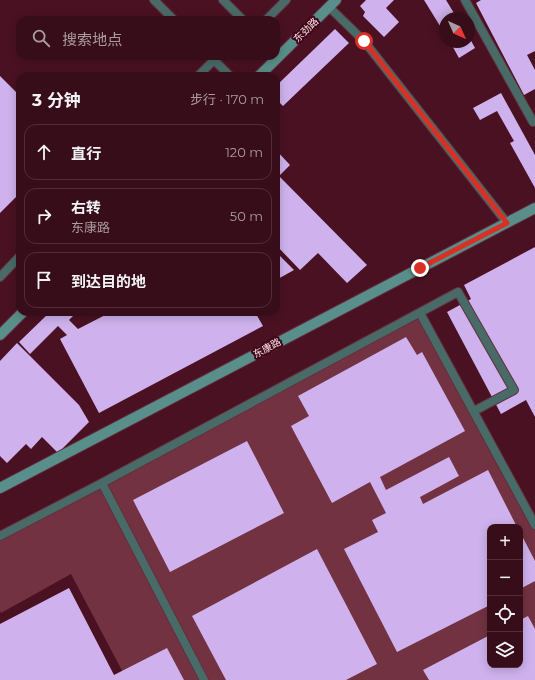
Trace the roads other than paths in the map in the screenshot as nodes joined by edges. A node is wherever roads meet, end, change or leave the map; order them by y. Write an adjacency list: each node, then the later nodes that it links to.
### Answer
1 (154, 0): 6 (lane)
2 (223, 0): 7 (lane)
3 (286, 0): 8 (lane)
4 (465, 0): 16 (lane)
5 (332, 3): 9 (street, 东劲路); 18 (lane)
6 (170, 16)
7 (239, 16)
8 (270, 16)
9 (280, 56)
10 (210, 60): 13 (lane)
11 (214, 60): 14 (lane)
12 (276, 60): 15 (street, 东劲路)
13 (201, 72)
14 (226, 72)
15 (264, 72)
16 (535, 121)
17 (535, 208): 18 (street, 东康路)
18 (507, 223): 26 (street, 东康路)
19 (16, 260): 20 (lane)
20 (0, 277)
21 (420, 312): 24 (lane); 24 (lane); 25 (lane)
22 (19, 316): 23 (street)
23 (0, 335)
24 (474, 411): 27 (lane)
25 (102, 483): 28 (lane); 29 (lane)
26 (0, 488)
27 (535, 525)
28 (0, 536)
29 (204, 680)

